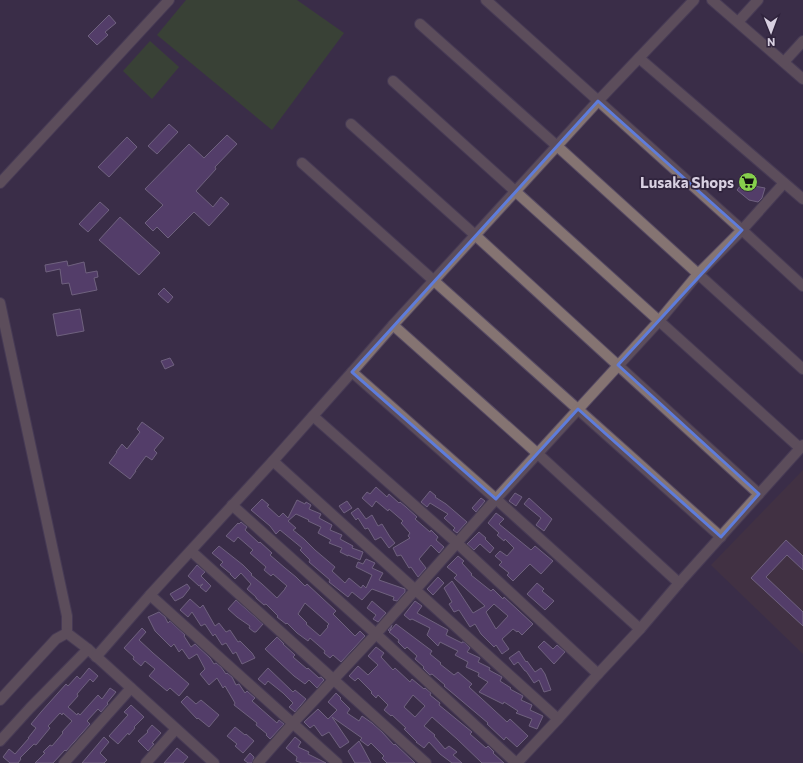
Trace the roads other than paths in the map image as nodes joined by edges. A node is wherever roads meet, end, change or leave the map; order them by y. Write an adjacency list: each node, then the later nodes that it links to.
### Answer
1 (169, 0): 18 (street)
2 (486, 0): 13 (street)
3 (694, 0): 9 (street)
4 (712, 0): 6 (street)
5 (758, 0): 6 (street)
6 (738, 22): 10 (street)
7 (420, 24): 15 (street)
8 (803, 40): 10 (street)
9 (639, 58): 13 (street); 20 (street)
10 (784, 62): 11 (street)
11 (803, 79)
12 (393, 80): 21 (street)
13 (598, 101): 15 (street); 23 (street)
14 (351, 124): 24 (street)
15 (557, 146): 21 (street); 25 (street)
16 (302, 163): 26 (street)
17 (0, 167): 18 (street)
18 (8, 174): 19 (street)
19 (0, 183)
20 (784, 183): 22 (street); 23 (street)
21 (516, 191): 24 (street); 29 (street)
22 (803, 199)
23 (742, 230): 25 (street); 27 (street)
24 (475, 235): 26 (street); 31 (street)
25 (698, 274): 29 (street); 32 (street)
26 (434, 281): 30 (street); 34 (street)
27 (803, 286)
28 (0, 303): 49 (street)
29 (659, 321): 31 (street); 36 (street)
30 (393, 325): 33 (street); 37 (street)
31 (618, 365): 34 (street); 39 (street)
32 (803, 369)
33 (352, 372): 35 (street); 40 (street)
34 (578, 409): 37 (street); 42 (street)
35 (313, 416): 38 (street); 43 (street)
36 (802, 447): 39 (street)
37 (538, 454): 40 (street); 45 (street)
38 (273, 461): 41 (street); 46 (street)
39 (759, 494): 42 (street)
40 (496, 499): 43 (street); 48 (street)
41 (232, 505): 44 (street); 50 (street)
42 (721, 537): 45 (street)
43 (457, 544): 46 (street); 53 (street)
44 (191, 551): 47 (street); 54 (street)
45 (679, 583): 48 (street)
46 (415, 590): 50 (street); 57 (street)
47 (150, 595): 52 (street); 58 (street)
48 (640, 629): 53 (street)
49 (67, 633): 51 (street); 56 (street)
50 (376, 634): 54 (street); 67 (street)
51 (88, 649): 52 (street); 60 (street)
52 (96, 657): 55 (street)
53 (598, 674): 57 (street)
54 (334, 680): 58 (street); 66 (street)
55 (131, 688): 59 (street); 61 (street)
56 (0, 700)
57 (558, 719): 67 (street)
58 (294, 723): 64 (street); 65 (street)
59 (176, 729): 62 (street); 63 (street)
60 (0, 741)
61 (64, 763)
62 (146, 763)
63 (214, 763)
64 (258, 763)
65 (337, 763)
66 (426, 763)
67 (516, 763)

